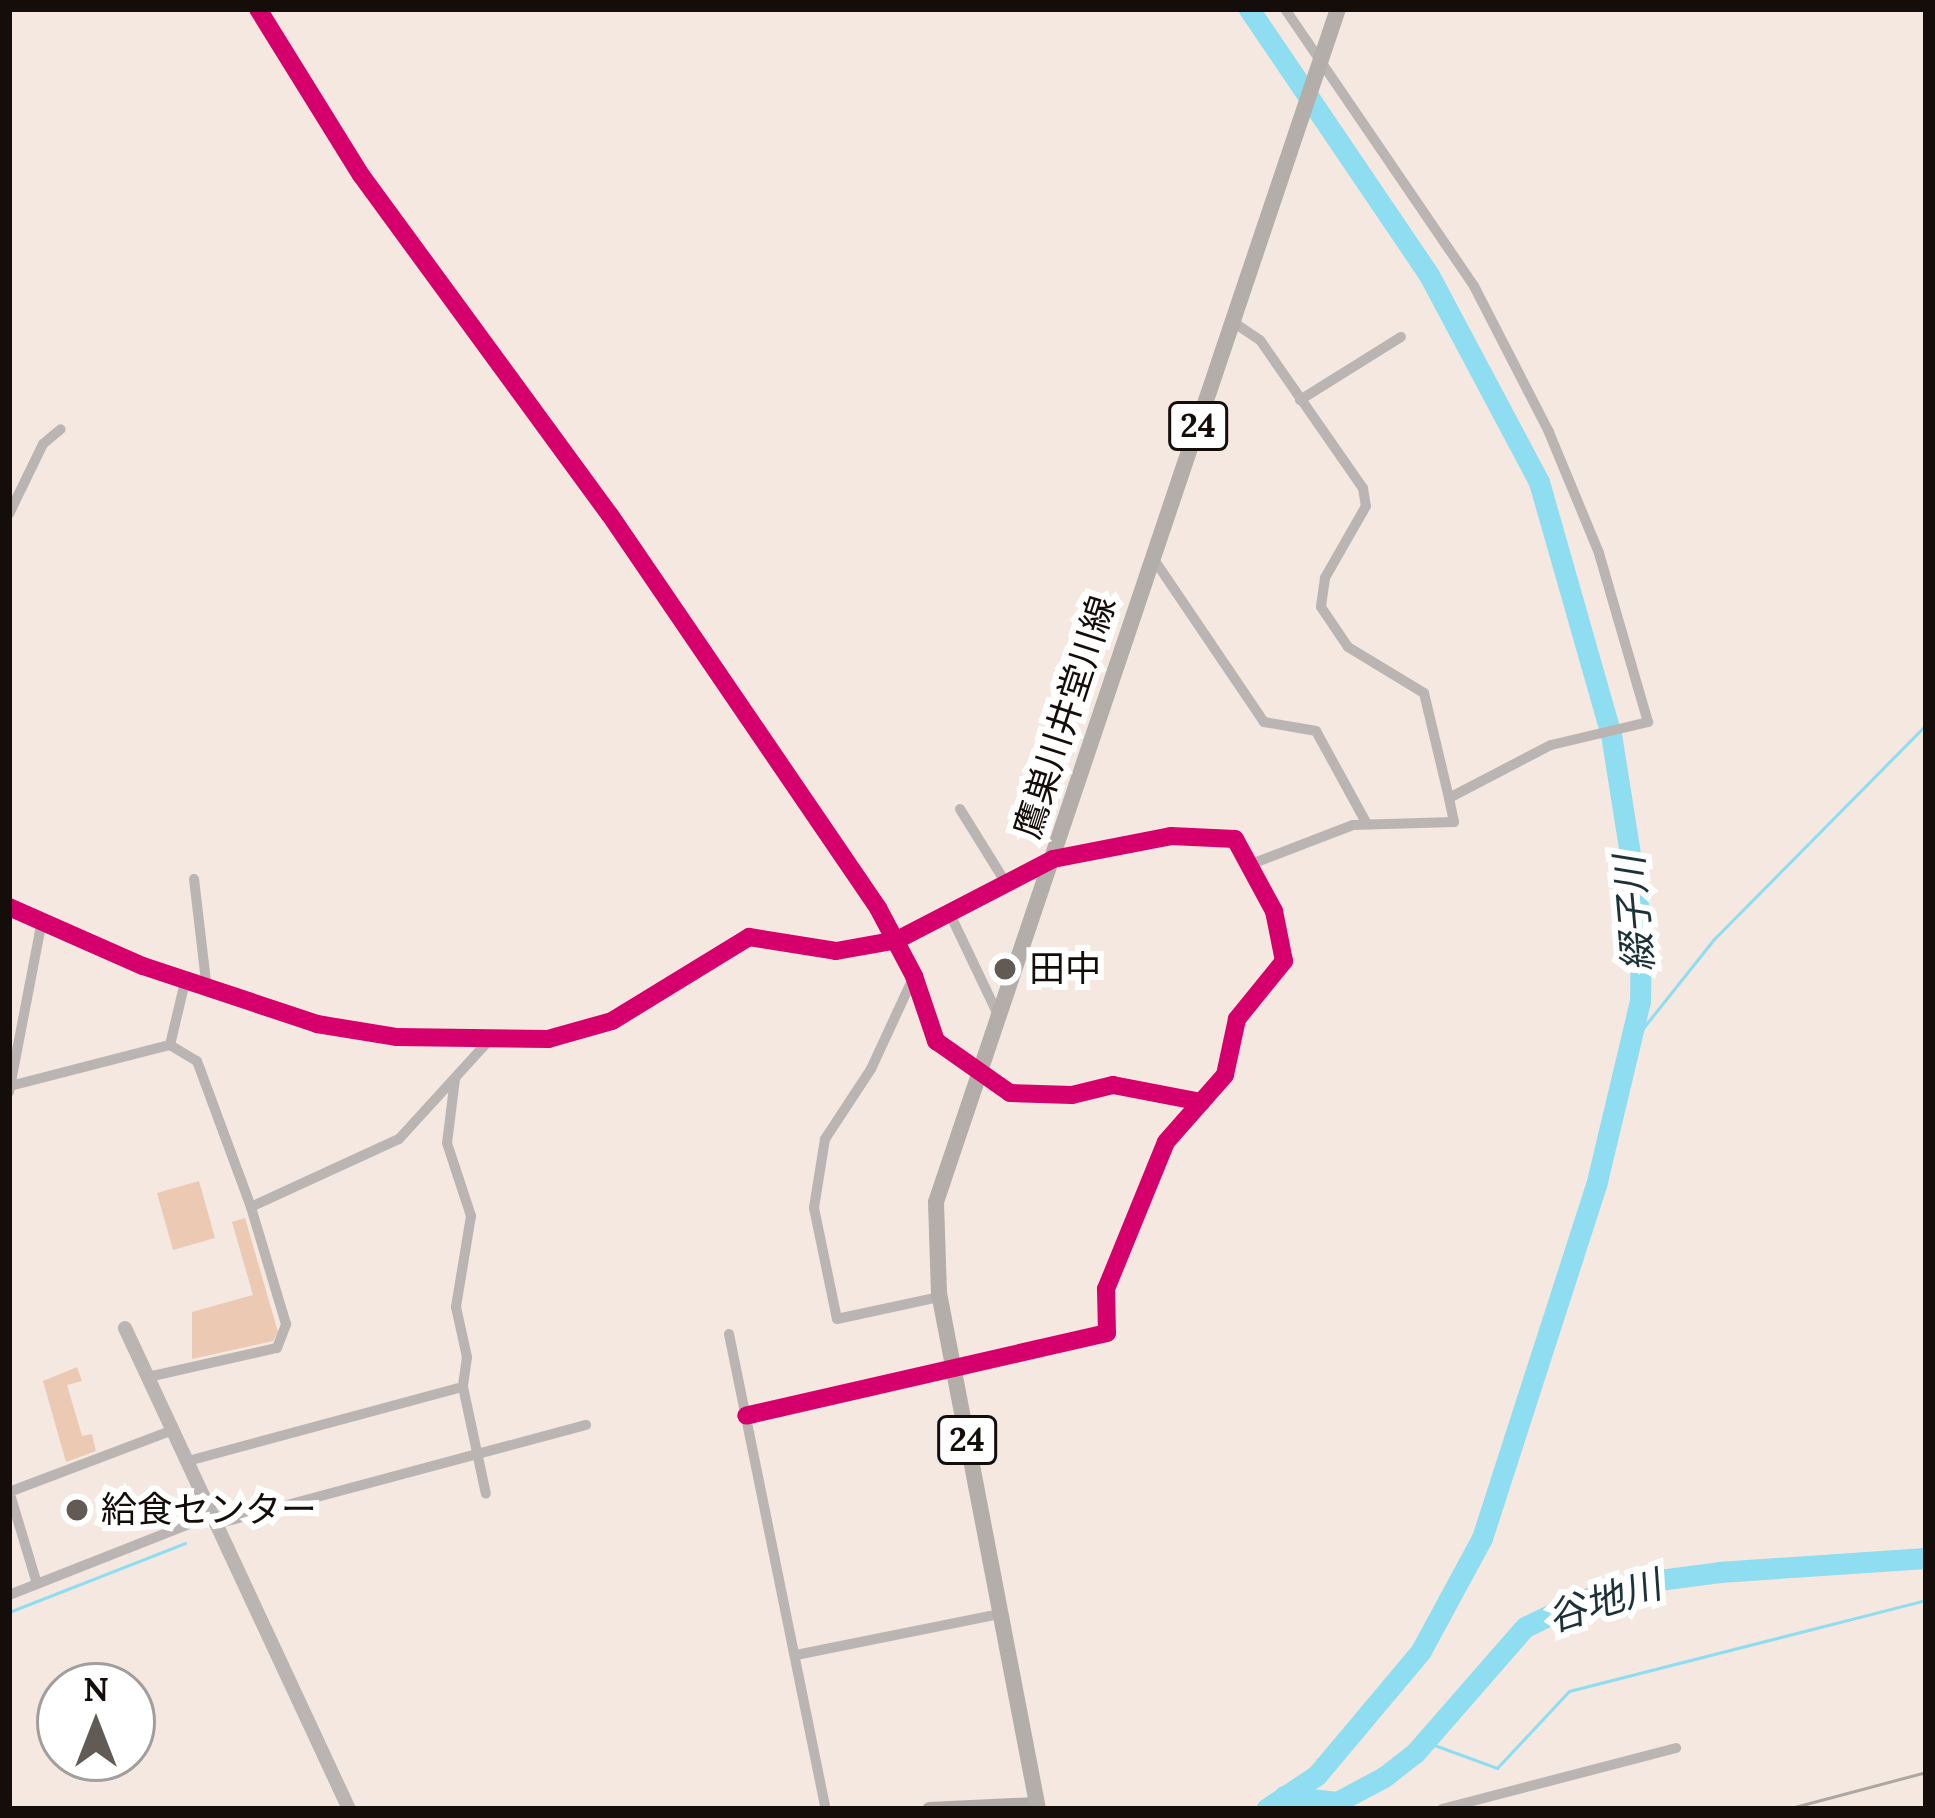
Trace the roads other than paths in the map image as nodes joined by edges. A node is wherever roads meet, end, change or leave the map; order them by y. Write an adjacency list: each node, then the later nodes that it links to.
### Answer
1 (258, 9): 22 (street)
2 (1286, 9): 4 (street)
3 (1338, 9): 4 (main road, 鷹巣川井堂川線 / 24)
4 (1320, 63): 5 (main road, 鷹巣川井堂川線 / 24); 12 (street)
5 (1233, 322): 7 (street); 11 (main road, 鷹巣川井堂川線 / 24)
6 (1401, 337): 7 (street)
7 (1300, 400): 12 (street)
8 (61, 429): 9 (street)
9 (14, 491): 10 (street)
10 (9, 514)
11 (1153, 558): 14 (street); 15 (main road, 鷹巣川井堂川線 / 24)
12 (1449, 798): 14 (street)
13 (960, 809): 18 (street)
14 (1366, 824): 16 (street)
15 (1054, 859): 16 (street); 18 (street); 26 (main road, 鷹巣川井堂川線 / 24)
16 (1254, 863): 32 (street)
17 (194, 879): 25 (street)
18 (1004, 880): 20 (street)
19 (9, 907): 21 (street)
20 (949, 913): 22 (street); 26 (street)
21 (42, 920): 24 (street); 31 (street)
22 (897, 940): 23 (street); 27 (street)
23 (914, 976): 29 (street); 34 (street)
24 (185, 982): 25 (street); 28 (street)
25 (207, 989): 27 (street)
26 (999, 1017): 29 (main road, 鷹巣川井堂川線 / 24)
27 (494, 1036): 30 (street)
28 (170, 1045): 31 (street); 33 (street)
29 (979, 1075): 32 (street); 34 (main road, 鷹巣川井堂川線 / 24)
30 (455, 1078): 33 (street); 39 (street)
31 (11, 1089)
32 (1201, 1102): 37 (street)
33 (250, 1207): 38 (street)
34 (939, 1297): 37 (main road, 鷹巣川井堂川線 / 24)
35 (124, 1328): 38 (street)
36 (729, 1334): 40 (street)
37 (954, 1370): 40 (street); 50 (main road, 鷹巣川井堂川線 / 24)
38 (148, 1378): 42 (street)
39 (463, 1387): 43 (street); 44 (street)
40 (746, 1416): 51 (street)
41 (586, 1425): 43 (street)
42 (173, 1430): 44 (street); 45 (street)
43 (479, 1459): 46 (street); 47 (street)
44 (188, 1461): 47 (street)
45 (9, 1491): 48 (street)
46 (486, 1494)
47 (217, 1519): 48 (street); 54 (street)
48 (37, 1584): 49 (street)
49 (9, 1595)
50 (999, 1613): 51 (street); 53 (main road, 鷹巣川井堂川線 / 24)
51 (796, 1655): 55 (street)
52 (1676, 1748): 57 (street)
53 (1038, 1806): 56 (main road)
54 (349, 1809)
55 (826, 1809)
56 (929, 1809)
57 (1442, 1809)

